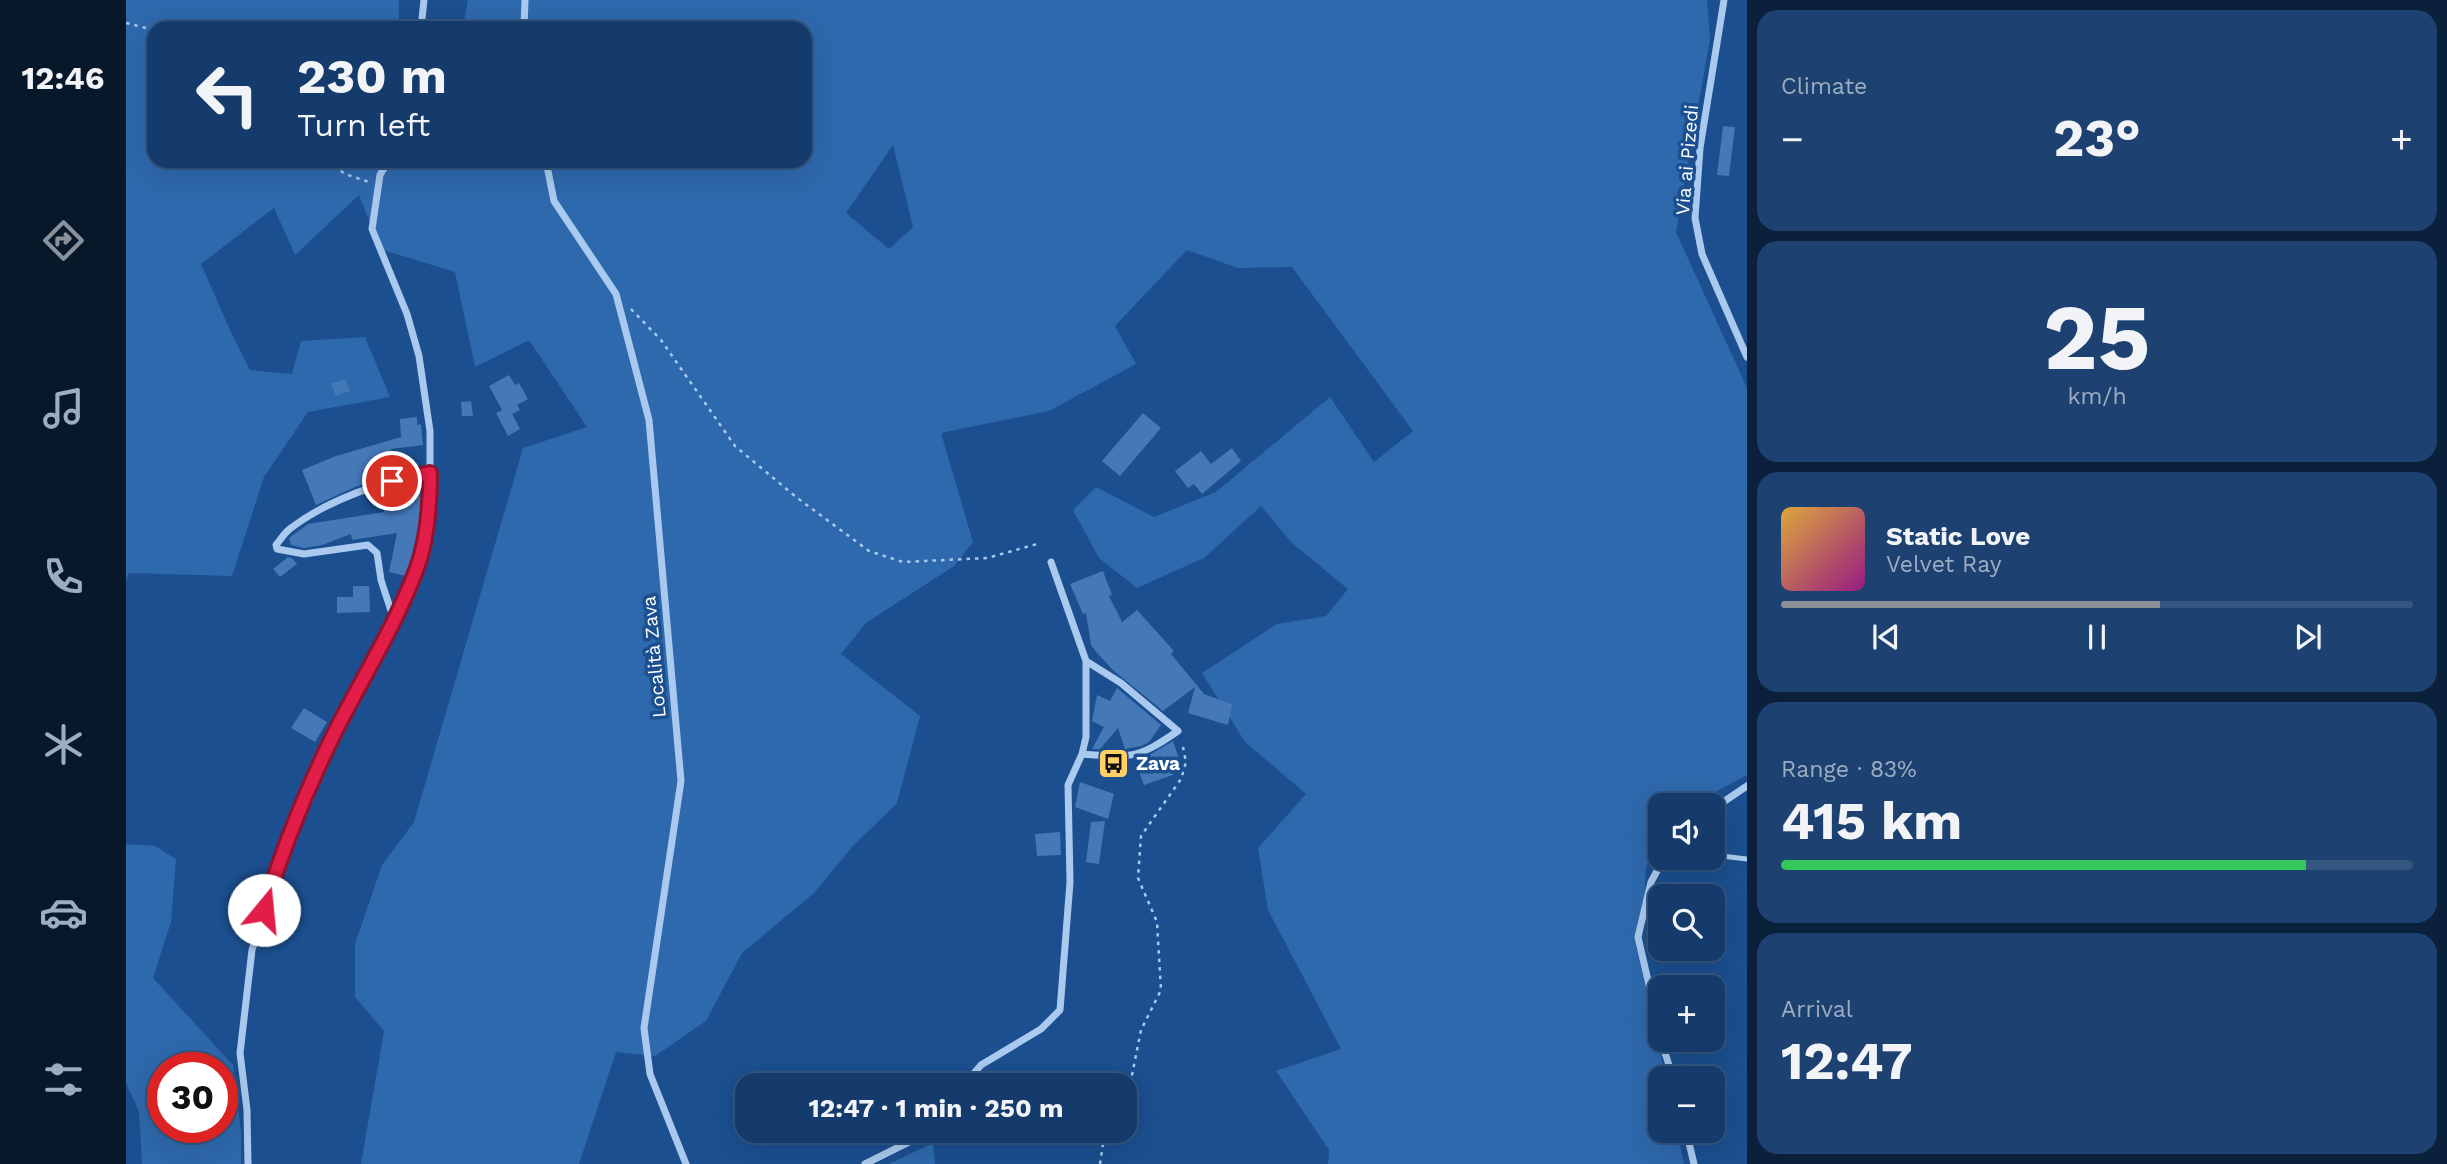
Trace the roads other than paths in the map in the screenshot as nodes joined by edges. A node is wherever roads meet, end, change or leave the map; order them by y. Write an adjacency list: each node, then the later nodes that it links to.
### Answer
1 (424, 0): 4 (street)
2 (525, 0): 5 (street)
3 (1724, 0): 8 (street, Via ai Pizedi)
4 (422, 21)
5 (524, 21)
6 (384, 168): 9 (street)
7 (547, 168): 24 (street, Località Zava)
8 (1747, 357)
9 (430, 473): 11 (street); 11 (street)
10 (1051, 562): 12 (street)
11 (394, 620): 23 (street)
12 (1086, 661): 13 (street); 13 (street)
13 (1082, 754): 20 (street)
14 (1747, 786): 15 (street)
15 (1725, 800)
16 (1725, 856): 17 (lane)
17 (1747, 859)
18 (1658, 870): 19 (street)
19 (1648, 981)
20 (974, 1073)
21 (906, 1143): 25 (street)
22 (1689, 1143): 26 (street)
23 (248, 1164)
24 (686, 1164)
25 (865, 1164)
26 (1694, 1164)

